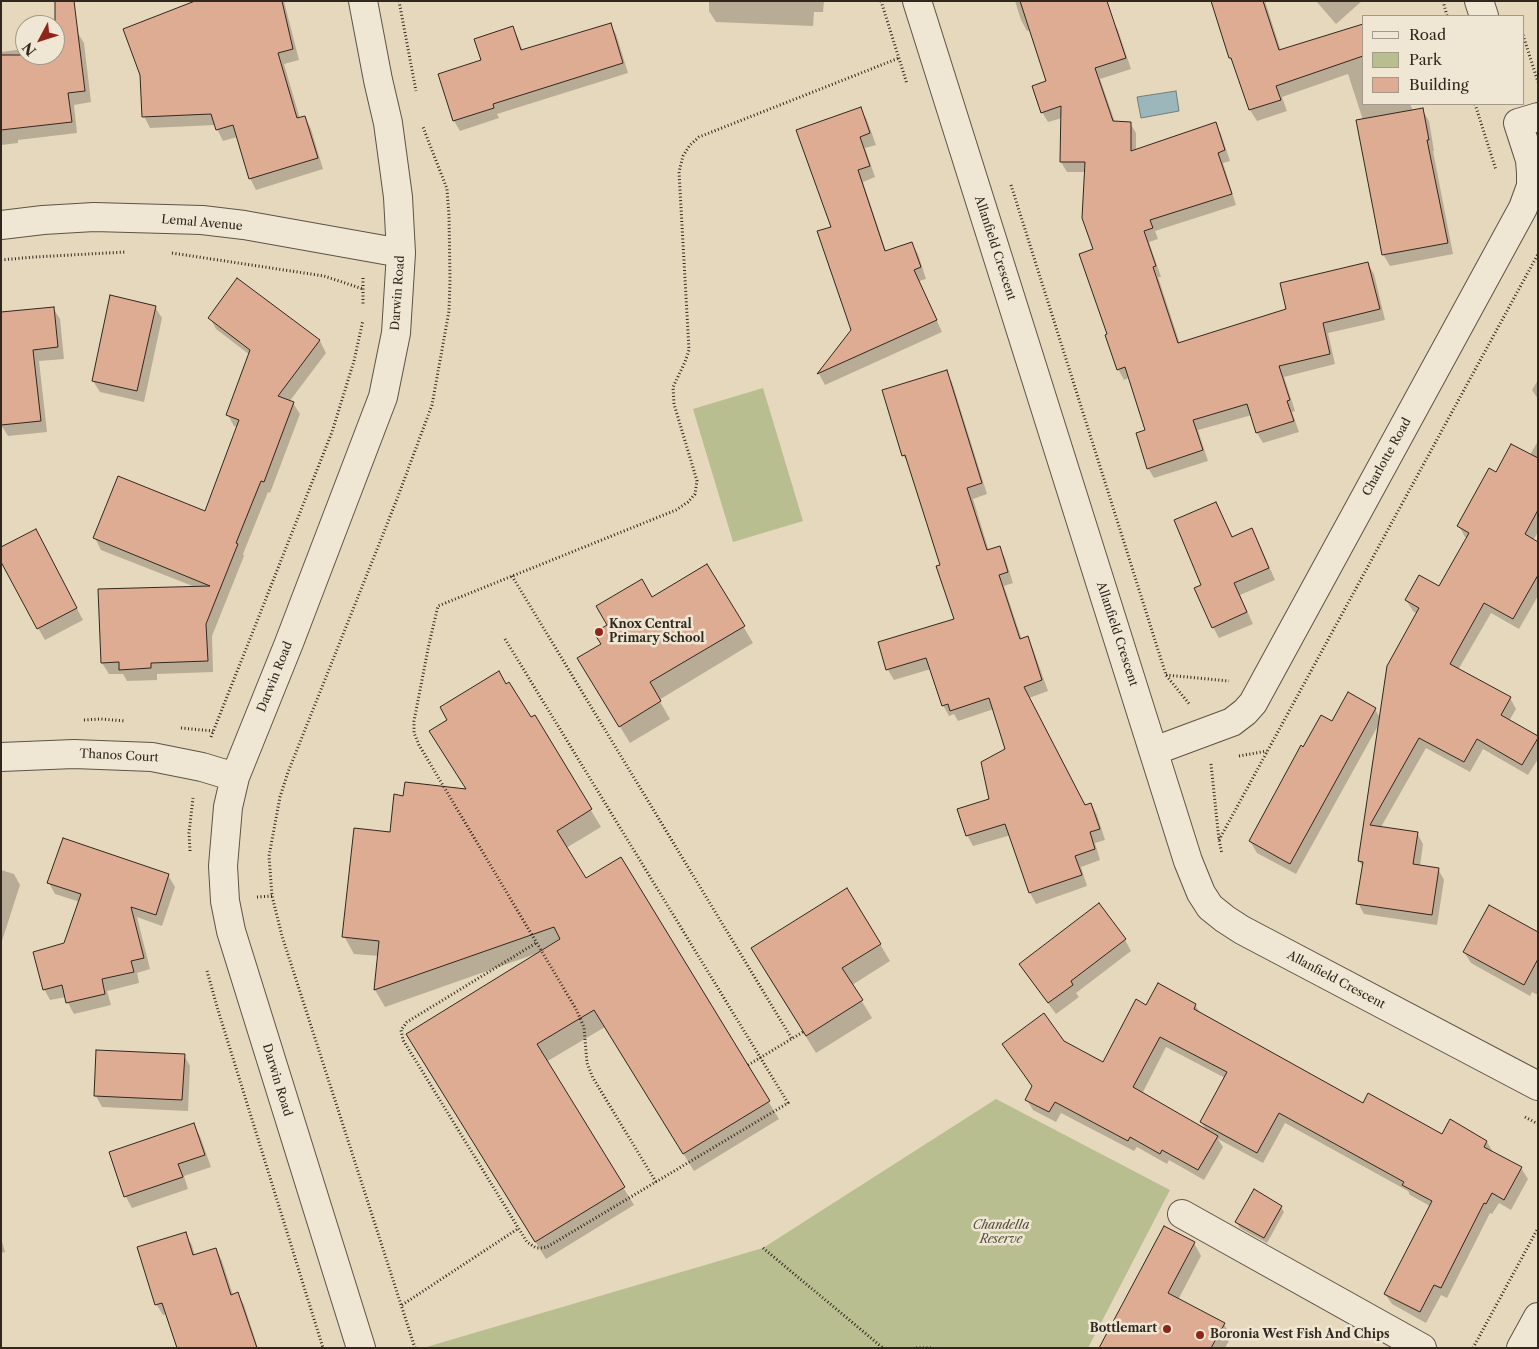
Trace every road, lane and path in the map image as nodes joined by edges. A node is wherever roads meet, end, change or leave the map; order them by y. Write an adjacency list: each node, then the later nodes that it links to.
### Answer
1 (363, 1): 20 (street, Darwin Road)
2 (398, 1): 11 (path)
3 (917, 1): 31 (street, Allanfield Crescent)
4 (1443, 1): 6 (path)
5 (1479, 1): 7 (street)
6 (1448, 15)
7 (1484, 15)
8 (1524, 38): 10 (path)
9 (899, 58): 25 (path)
10 (1537, 79)
11 (417, 95)
12 (1475, 105): 15 (path)
13 (1523, 114): 31 (street, Charlotte Road)
14 (422, 122): 37 (path)
15 (1497, 173)
16 (1010, 179): 27 (path)
17 (1, 225): 20 (street, Lemal Avenue)
18 (128, 252): 22 (path)
19 (166, 252): 23 (path)
20 (401, 253): 34 (street, Darwin Road)
21 (1538, 254): 35 (path)
22 (1, 260)
23 (363, 308)
24 (363, 317): 30 (path)
25 (512, 576): 39 (path); 41 (path)
26 (505, 639): 42 (path)
27 (1166, 675): 28 (path); 29 (path)
28 (1230, 681)
29 (1193, 708)
30 (213, 731)
31 (1154, 751): 44 (street, Allanfield Crescent)
32 (1, 757): 34 (street, Thanos Court)
33 (1211, 760): 35 (path)
34 (235, 777): 52 (street, Darwin Road)
35 (1219, 840): 36 (path)
36 (1223, 858)
37 (272, 896): 38 (path); 50 (path)
38 (256, 897)
39 (536, 943): 45 (path); 47 (path)
40 (803, 1032): 41 (path)
41 (792, 1038): 42 (path)
42 (760, 1057): 43 (path); 45 (path)
43 (748, 1065)
44 (1538, 1086)
45 (656, 1182): 47 (path)
46 (1182, 1214): 57 (street)
47 (519, 1228): 50 (path)
48 (1538, 1228): 58 (path)
49 (763, 1248): 54 (path)
50 (402, 1305): 53 (path)
51 (1538, 1317): 59 (street)
52 (361, 1348)
53 (415, 1348)
54 (883, 1348)
55 (916, 1348): 56 (path)
56 (932, 1348)
57 (1422, 1348)
58 (1473, 1348)
59 (1521, 1348)

